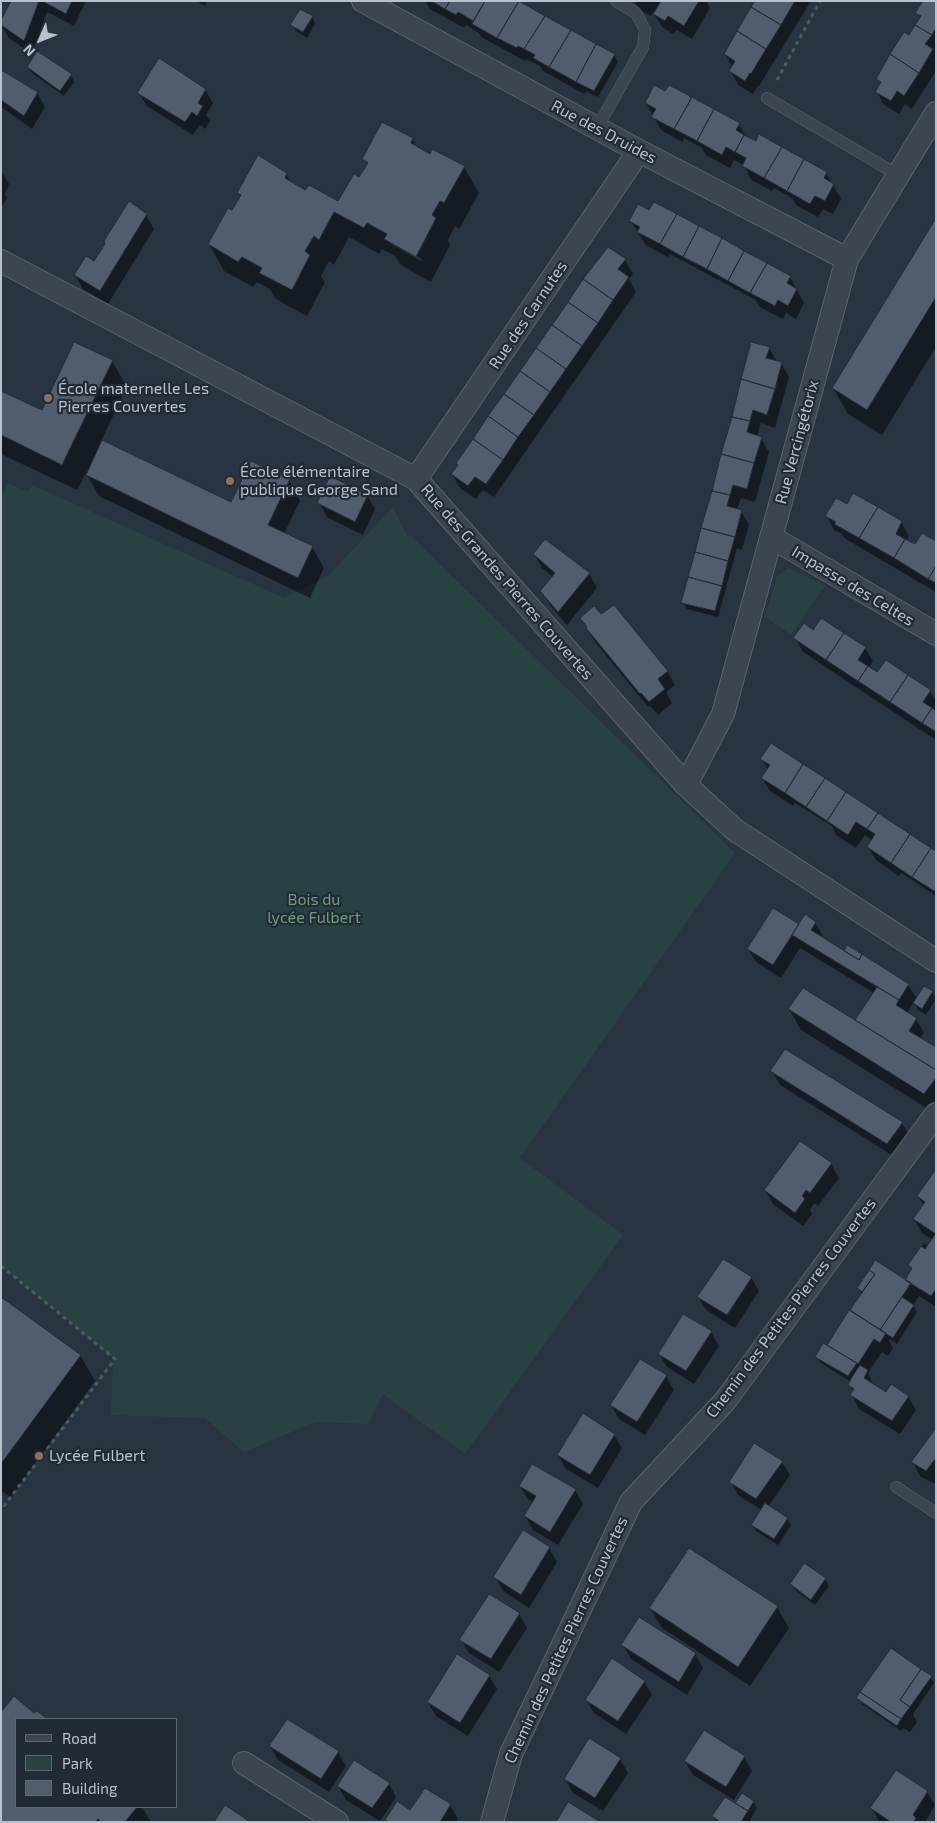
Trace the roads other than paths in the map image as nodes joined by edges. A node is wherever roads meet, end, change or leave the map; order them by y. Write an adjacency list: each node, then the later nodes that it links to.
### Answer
1 (363, 1): 5 (street, Rue des Druides)
2 (616, 1): 5 (lane)
3 (767, 98): 7 (lane)
4 (936, 113): 7 (street, Rue Vercingétorix)
5 (597, 128): 6 (street, Rue des Druides)
6 (640, 151): 8 (street, Rue des Druides); 10 (street, Rue des Carnutes)
7 (898, 175): 8 (street, Rue Vercingétorix)
8 (847, 259): 11 (street, Rue Vercingétorix)
9 (1, 261): 10 (street, Rue des Grandes Pierres Couvertes)
10 (416, 479): 13 (street, Rue des Grandes Pierres Couvertes)
11 (771, 537): 12 (street, Impasse des Celtes); 13 (street, Rue Vercingétorix)
12 (936, 634)
13 (686, 785): 14 (street, Rue des Grandes Pierres Couvertes)
14 (936, 961)
15 (936, 1114): 20 (street, Chemin des Petites Pierres Couvertes)
16 (896, 1487): 17 (lane)
17 (936, 1513)
18 (244, 1764): 19 (street)
19 (337, 1822)
20 (492, 1822)

